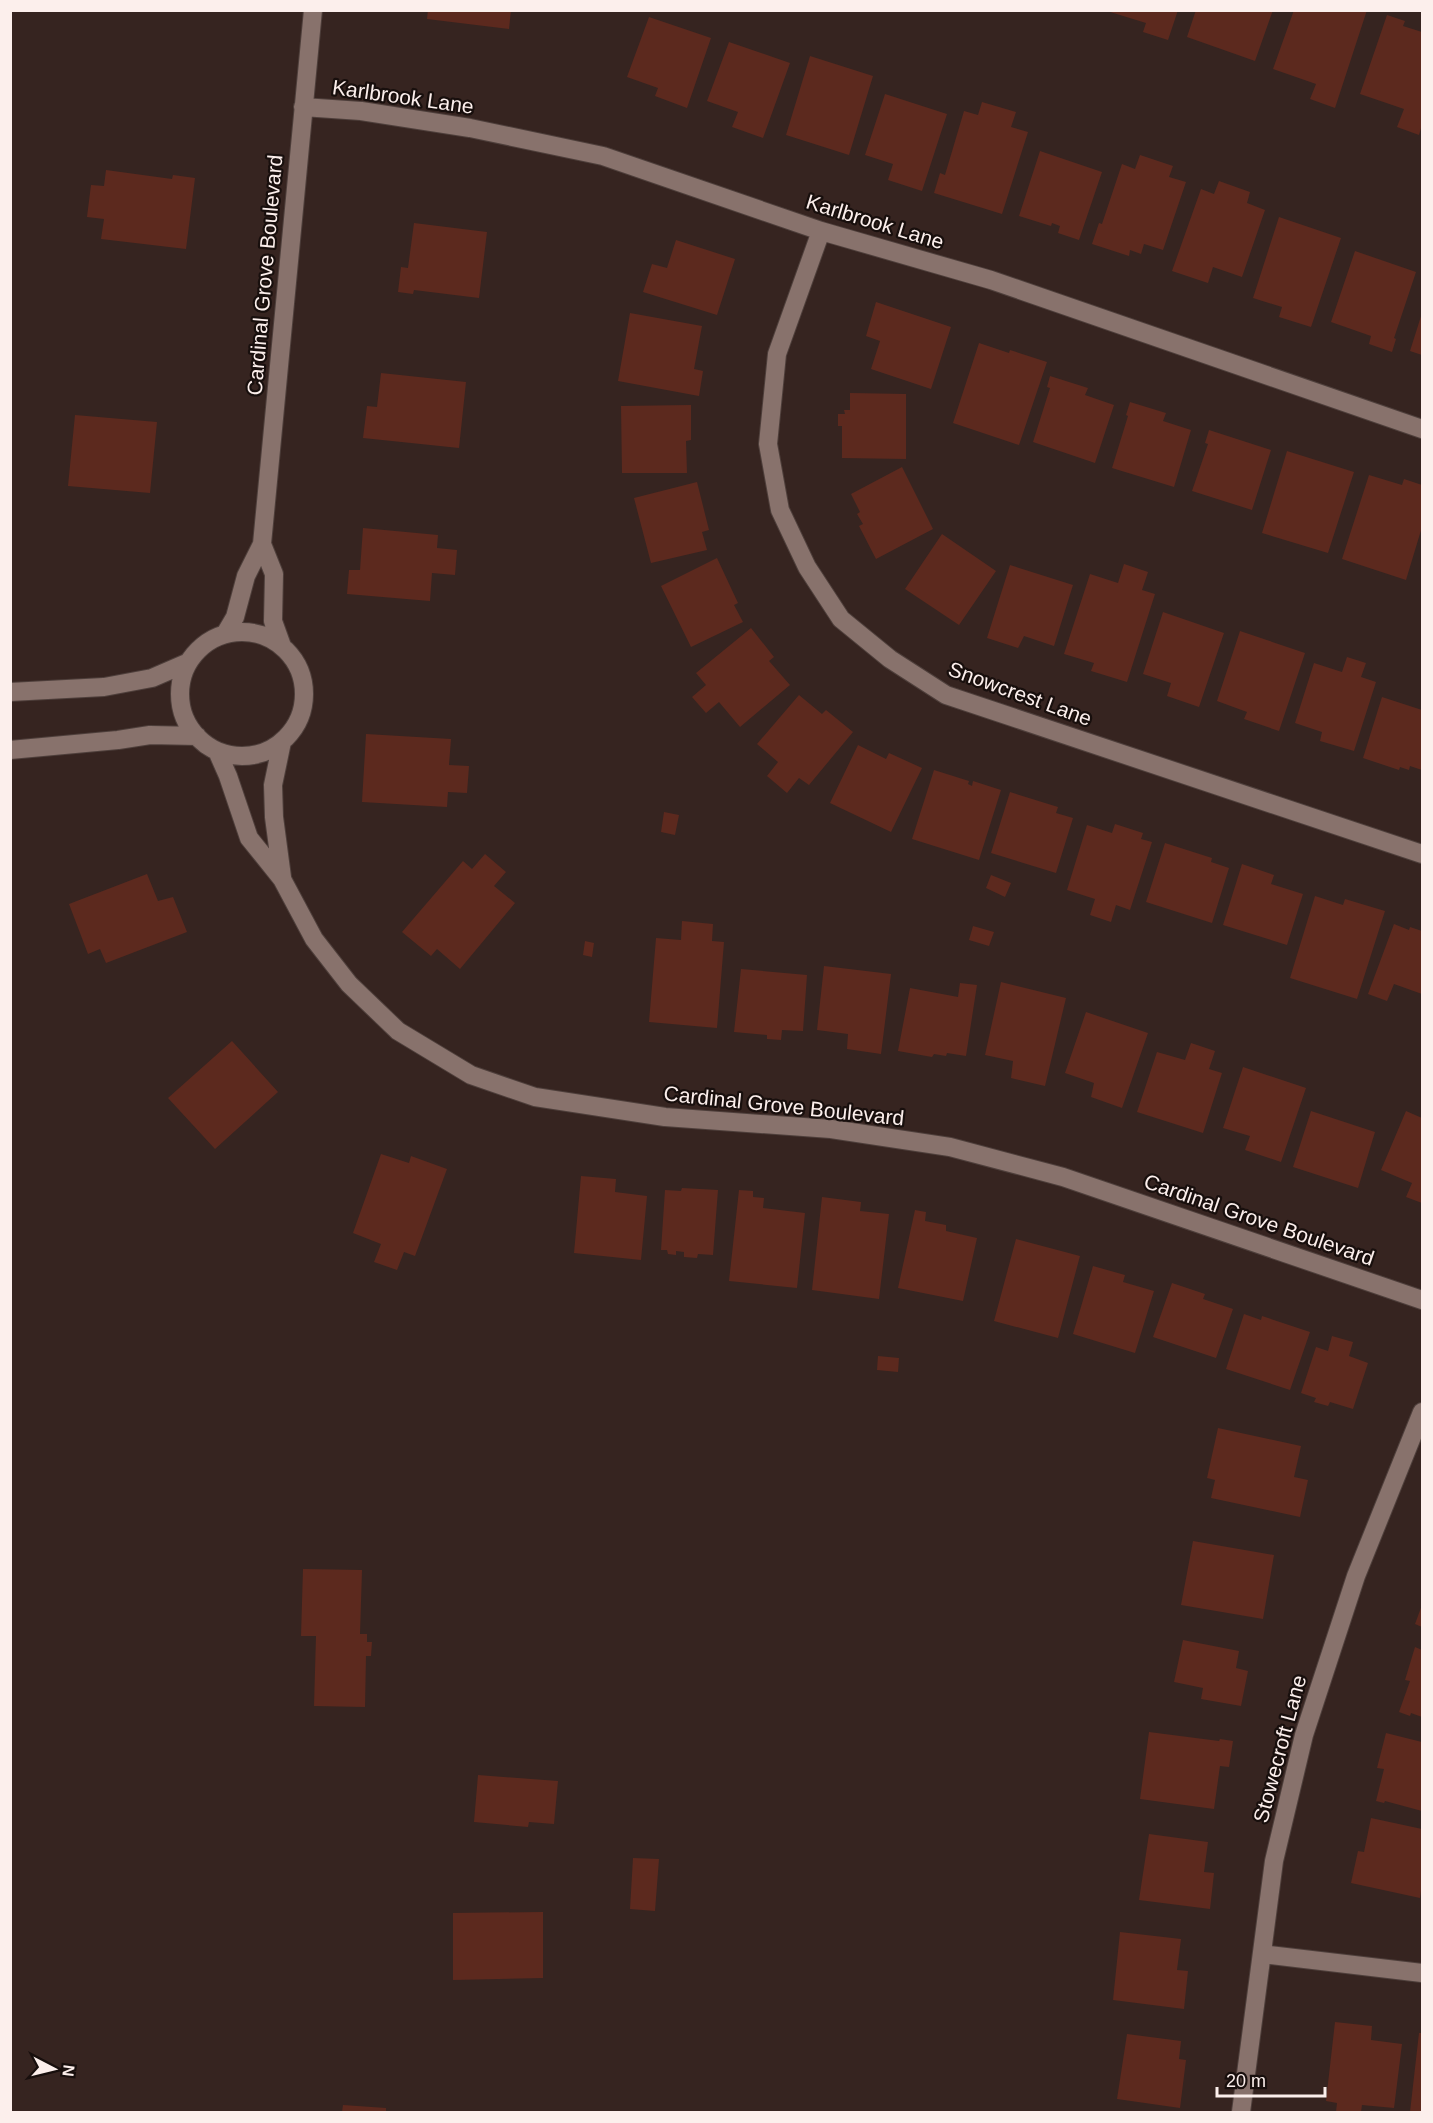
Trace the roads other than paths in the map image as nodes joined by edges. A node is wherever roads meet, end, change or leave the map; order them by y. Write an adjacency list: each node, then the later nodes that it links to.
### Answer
1 (313, 10): 2 (street, Cardinal Grove Boulevard)
2 (303, 107): 3 (street, Karlbrook Lane); 5 (street, Cardinal Grove Boulevard)
3 (821, 231): 4 (street, Karlbrook Lane); 14 (street, Snowcrest Lane)
4 (1422, 429)
5 (262, 544): 6 (street, Cardinal Grove Boulevard); 7 (street, Cardinal Grove Boulevard)
6 (225, 634): 7 (street, Cardinal Grove Boulevard); 8 (street)
7 (282, 646): 11 (street, Cardinal Grove Boulevard)
8 (189, 662): 9 (street); 10 (street, Cardinal Grove Boulevard)
9 (10, 692)
10 (197, 736): 12 (street); 13 (street, Cardinal Grove Boulevard)
11 (282, 742): 13 (street, Cardinal Grove Boulevard); 15 (street, Cardinal Grove Boulevard)
12 (11, 745)
13 (217, 751): 15 (street, Cardinal Grove Boulevard)
14 (1422, 854)
15 (282, 879): 16 (street, Cardinal Grove Boulevard)
16 (1422, 1300)
17 (1422, 1412): 18 (street, Stowecroft Lane)
18 (1262, 1954): 19 (street); 20 (street, Stowecroft Lane)
19 (1422, 1973)
20 (1241, 2112)

